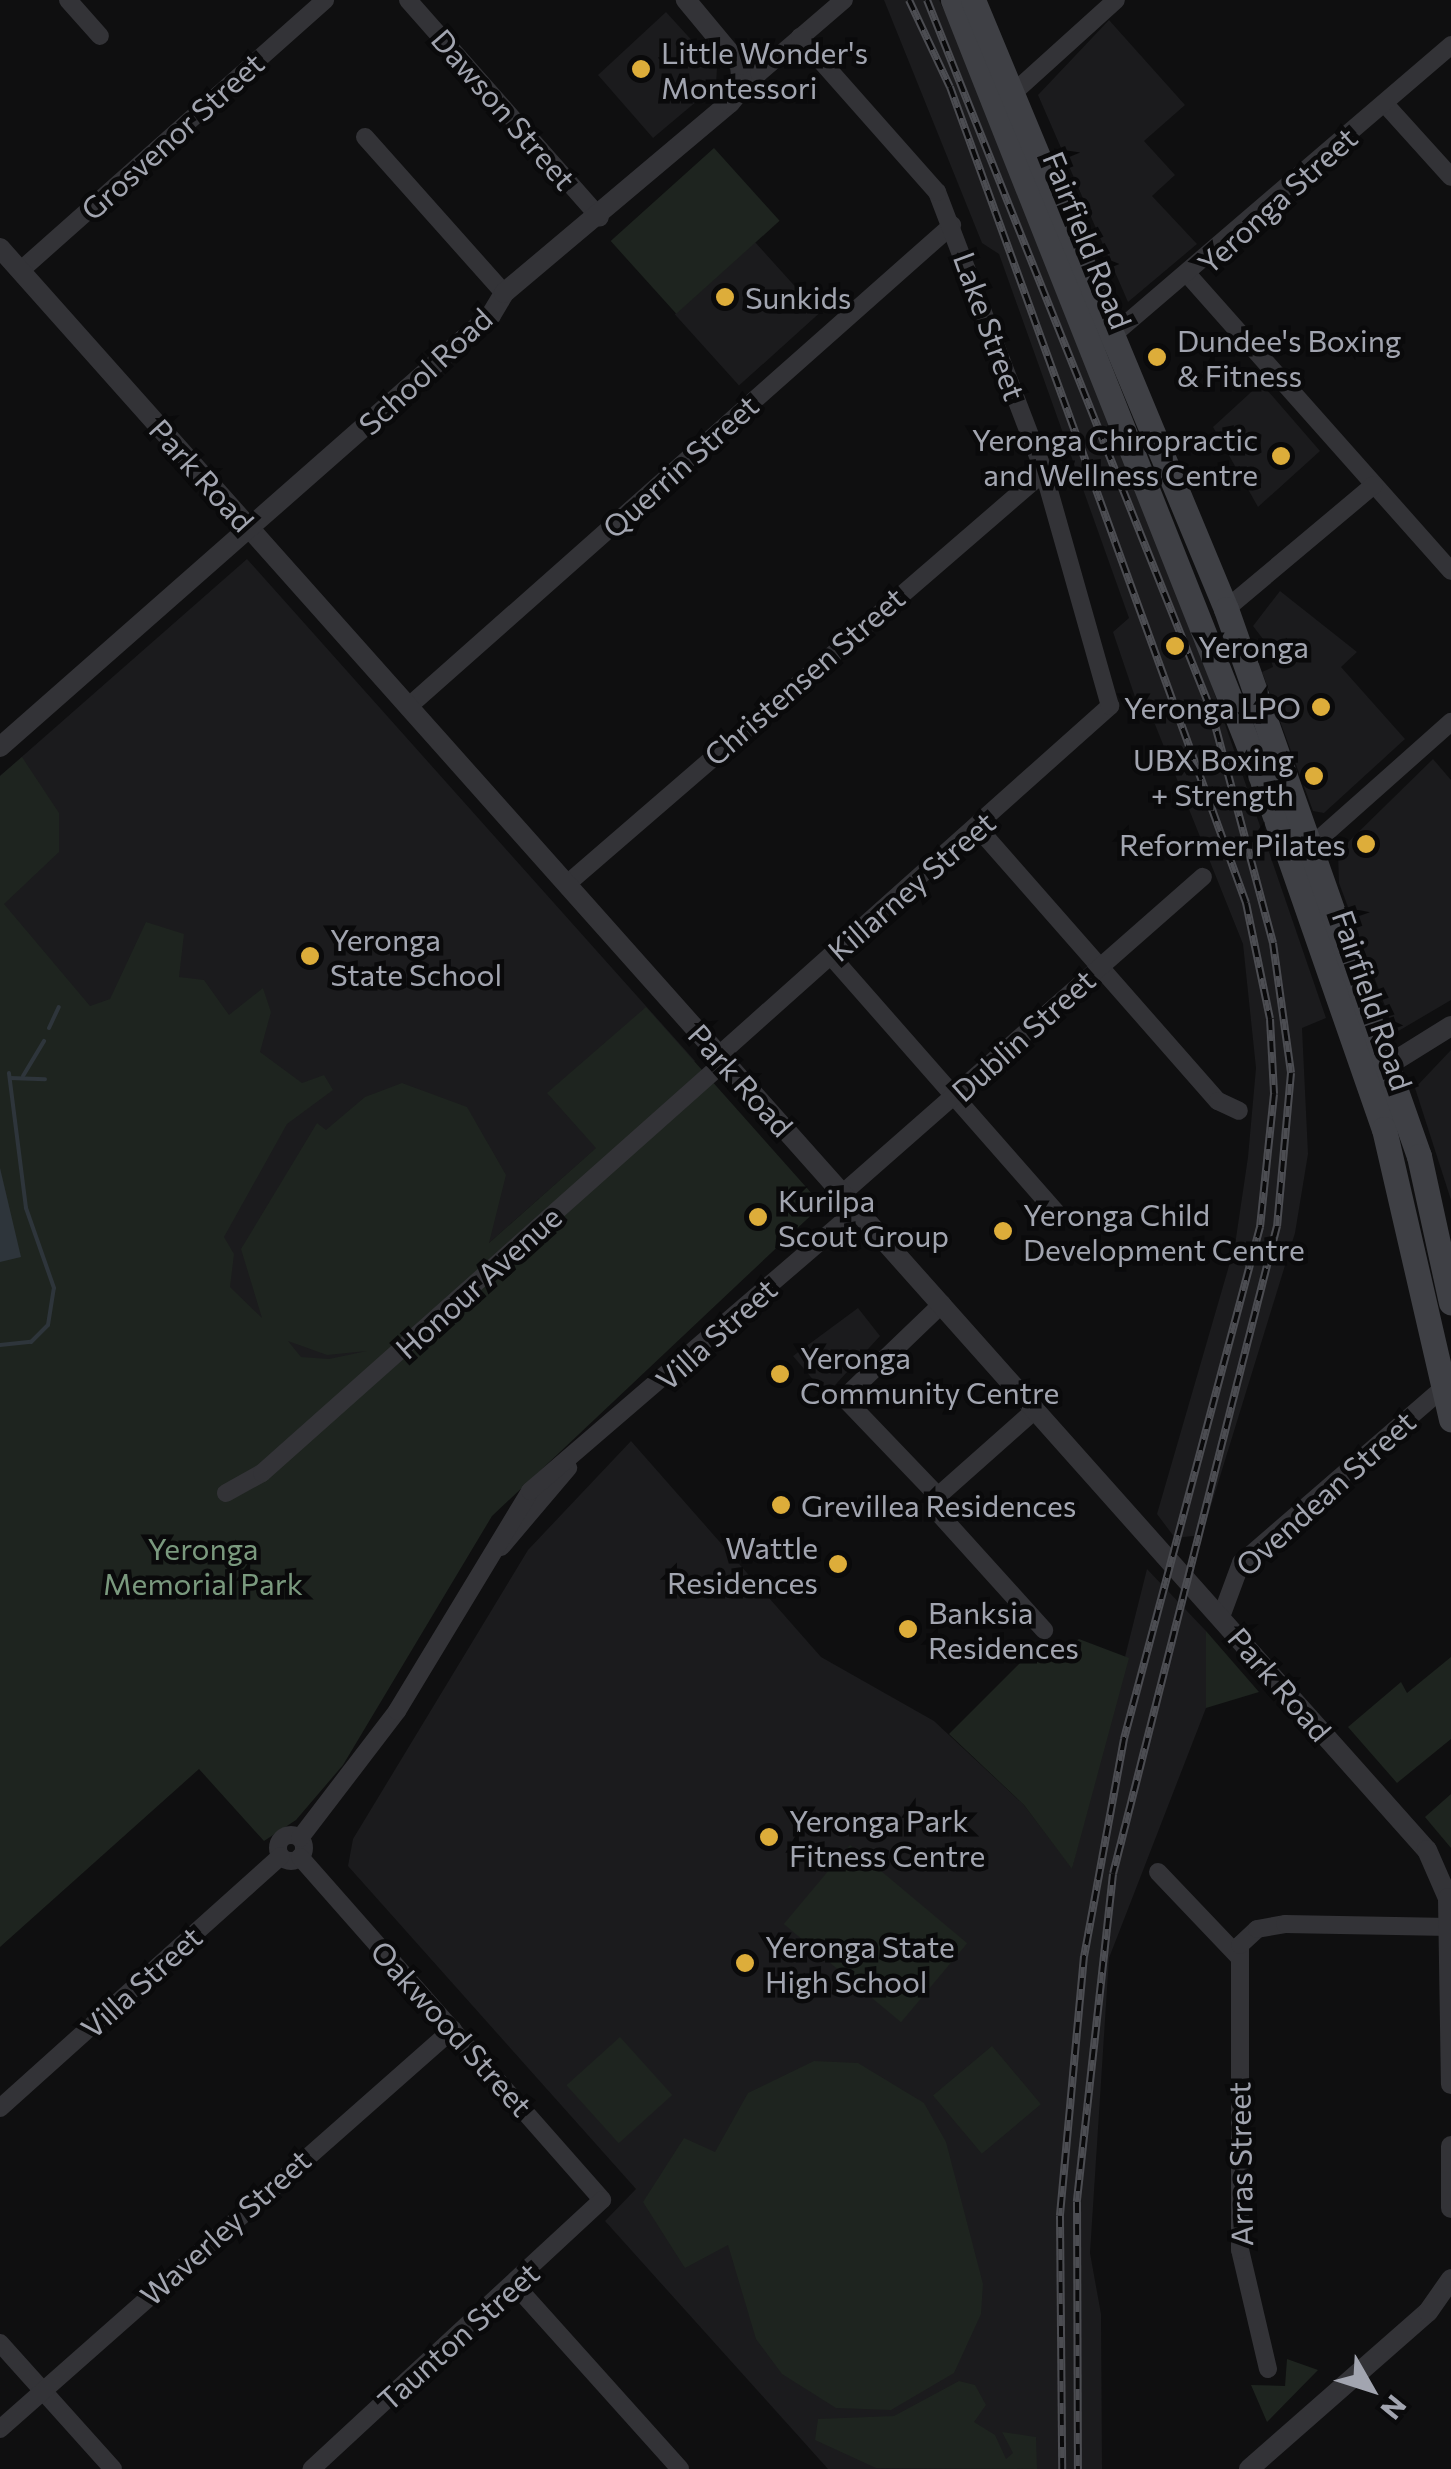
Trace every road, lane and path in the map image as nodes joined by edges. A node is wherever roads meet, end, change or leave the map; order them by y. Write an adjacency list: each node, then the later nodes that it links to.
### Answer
1 (68, 0): 9 (street)
2 (325, 0): 19 (street, Grosvenor Street)
3 (408, 0): 17 (street, Dawson Street)
4 (686, 0): 12 (street)
5 (844, 0): 10 (street, School Road)
6 (953, 0): 22 (main road, Fairfield Road)
7 (974, 0): 13 (main road, Fairfield Road)
8 (1116, 0): 13 (street)
9 (100, 36)
10 (800, 37): 12 (street, School Road); 18 (street, Lake Street)
11 (1451, 45): 14 (street, Yeronga Street)
12 (743, 75): 17 (street, School Road)
13 (1012, 94): 22 (main road, Fairfield Road)
14 (1385, 104): 16 (street); 20 (street, Yeronga Street)
15 (365, 137): 21 (street)
16 (1451, 177)
17 (600, 218): 21 (street, School Road)
18 (952, 225): 23 (street, Lake Street); 28 (street, Querrin Street)
19 (7, 260): 25 (street, Park Road)
20 (1190, 278): 22 (street, Yeronga Street); 24 (street)
21 (504, 294): 25 (street, School Road)
22 (1106, 341): 27 (main road, Fairfield Road); 40 (main road, Fairfield Road)
23 (1044, 472): 29 (street, Lake Street); 35 (street, Christensen Street)
24 (1374, 485): 26 (street); 27 (street)
25 (250, 529): 28 (street, Park Road); 31 (street, School Road)
26 (1451, 571)
27 (1226, 609): 33 (main road, Fairfield Road)
28 (408, 707): 35 (street, Park Road)
29 (1104, 715): 32 (street, Killarney Street)
30 (1451, 722): 33 (street)
31 (0, 748)
32 (977, 827): 36 (street, Killarney Street); 37 (street)
33 (1309, 848): 40 (main road, Fairfield Road)
34 (1203, 877): 37 (street, Dublin Street)
35 (567, 884): 39 (street, Park Road)
36 (831, 956): 39 (street, Killarney Street); 41 (street)
37 (1100, 967): 41 (street, Dublin Street); 42 (street)
38 (1451, 1026): 40 (street)
39 (721, 1059): 43 (street, Park Road); 51 (street, Honour Avenue)
40 (1376, 1073): 46 (main road, Fairfield Road); 48 (main road, Fairfield Road)
41 (954, 1096): 43 (street, Dublin Street); 45 (street)
42 (1240, 1111)
43 (843, 1193): 44 (street, Park Road)
44 (858, 1209): 47 (street, Park Road); 55 (street, Villa Street)
45 (1060, 1216)
46 (1451, 1302)
47 (942, 1304): 49 (street, Park Road); 52 (street)
48 (1447, 1384): 50 (main road, Fairfield Road); 53 (street, Ovendean Street)
49 (1036, 1409): 52 (street); 53 (street, Park Road)
50 (1451, 1419)
51 (226, 1494)
52 (938, 1496): 54 (street)
53 (1221, 1617): 56 (street, Park Road)
54 (1044, 1630)
55 (294, 1851): 60 (street, Oakwood Street); 62 (street, Villa Street)
56 (1445, 1870): 58 (street, Park Road)
57 (1158, 1872): 59 (street)
58 (1450, 1927): 59 (street); 61 (street)
59 (1236, 1955): 72 (street, Arras Street)
60 (453, 2030): 65 (street, Oakwood Street); 73 (street, Waverley Street)
61 (1451, 2084)
62 (0, 2108)
63 (1451, 2146): 64 (street)
64 (1451, 2160): 66 (street)
65 (602, 2200): 68 (street, Taunton Street)
66 (1451, 2208)
67 (1451, 2279): 70 (street)
68 (515, 2285): 76 (street, Taunton Street); 77 (street)
69 (1451, 2304): 70 (street)
70 (1428, 2312): 78 (street)
71 (0, 2343): 73 (street)
72 (1268, 2369)
73 (43, 2391): 74 (street, Waverley Street); 75 (street)
74 (0, 2429)
75 (113, 2469)
76 (311, 2469)
77 (680, 2469)
78 (1250, 2469)

